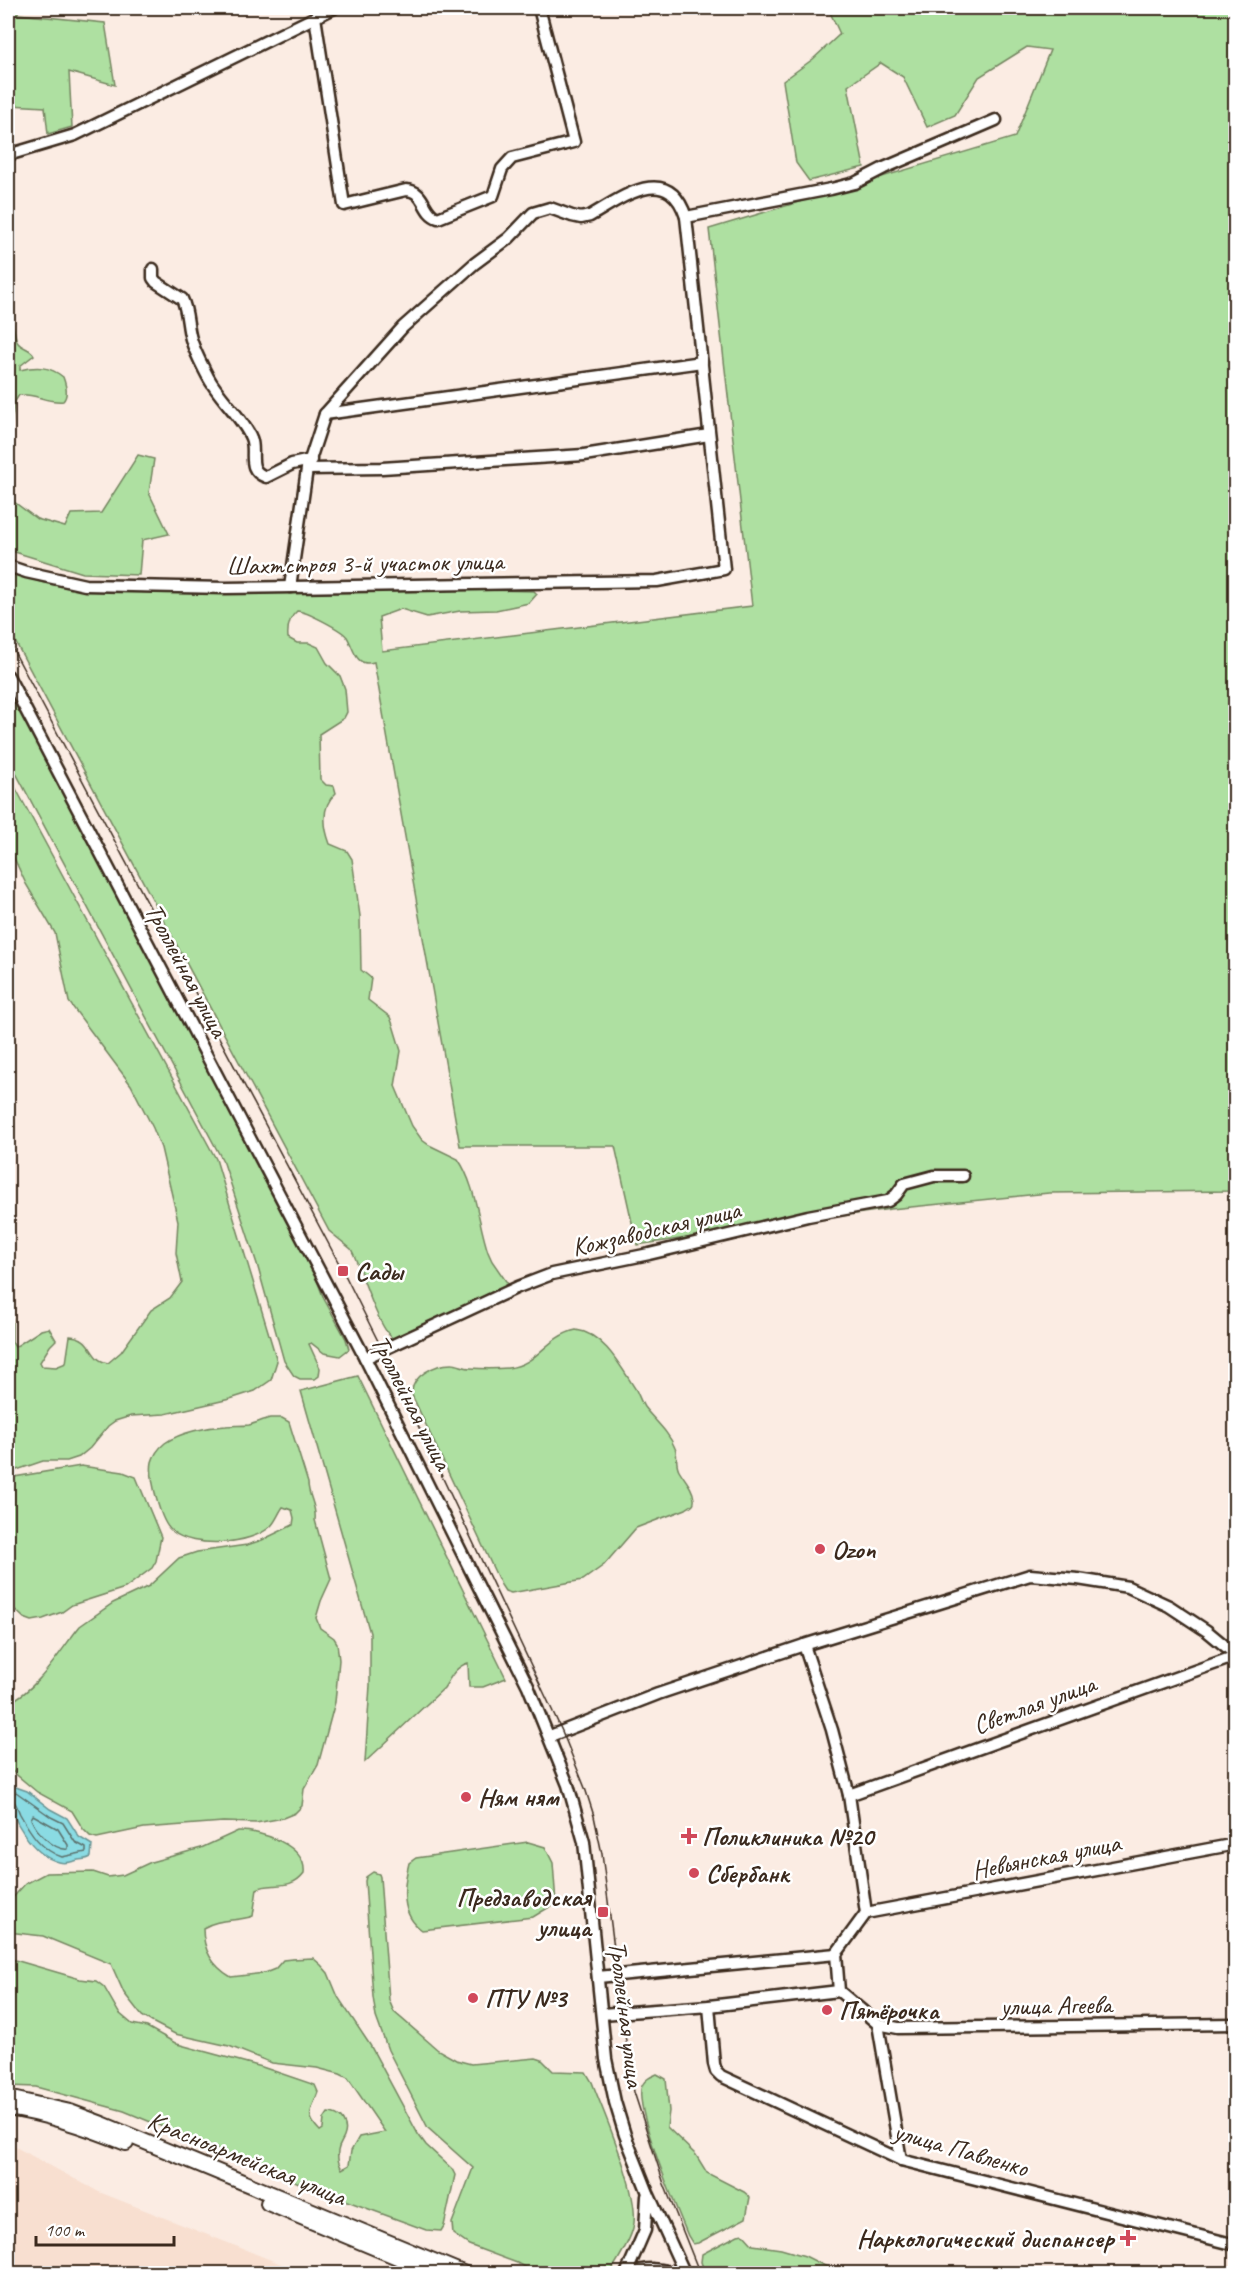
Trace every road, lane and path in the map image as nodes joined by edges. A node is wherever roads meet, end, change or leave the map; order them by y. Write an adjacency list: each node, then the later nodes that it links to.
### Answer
1 (335, 8): 3 (street)
2 (539, 8): 3 (street)
3 (315, 17): 5 (street)
4 (996, 120): 6 (street)
5 (8, 154)
6 (686, 217): 8 (street); 9 (street)
7 (153, 268): 11 (street)
8 (702, 362): 9 (street); 10 (street)
9 (325, 414): 11 (street)
10 (710, 435): 11 (street); 13 (street, Шахтстроя 3-й участок улица)
11 (309, 464): 13 (street)
12 (8, 566): 13 (street, Шахтстроя 3-й участок улица)
13 (290, 587)
14 (8, 676): 16 (street, Троллейная улица)
15 (963, 1176): 16 (street, Кожзаводская улица)
16 (365, 1358): 19 (street, Троллейная улица)
17 (804, 1645): 18 (street); 19 (street); 20 (street)
18 (1236, 1656): 20 (street, Светлая улица)
19 (550, 1736): 24 (street, Троллейная улица)
20 (849, 1794): 22 (street)
21 (1236, 1844): 22 (street, Невьянская улица)
22 (866, 1913): 23 (street)
23 (836, 1954): 24 (street); 25 (street)
24 (598, 1977): 27 (street, Троллейная улица)
25 (839, 1991): 26 (street); 28 (street)
26 (709, 2006): 27 (street); 32 (street, улица Павленко)
27 (602, 2014): 33 (street, Троллейная улица)
28 (878, 2024): 29 (street, улица Агеева); 32 (street)
29 (1236, 2024)
30 (8, 2098): 36 (main road, Красноармейская улица)
31 (8, 2109): 35 (main road, Красноармейская улица)
32 (901, 2160): 34 (street, улица Павленко)
33 (648, 2193): 37 (street); 40 (street, Троллейная улица)
34 (1236, 2245)
35 (438, 2274)
36 (465, 2274)
37 (626, 2274)
38 (630, 2274): 39 (street)
39 (676, 2274)
40 (685, 2274)

